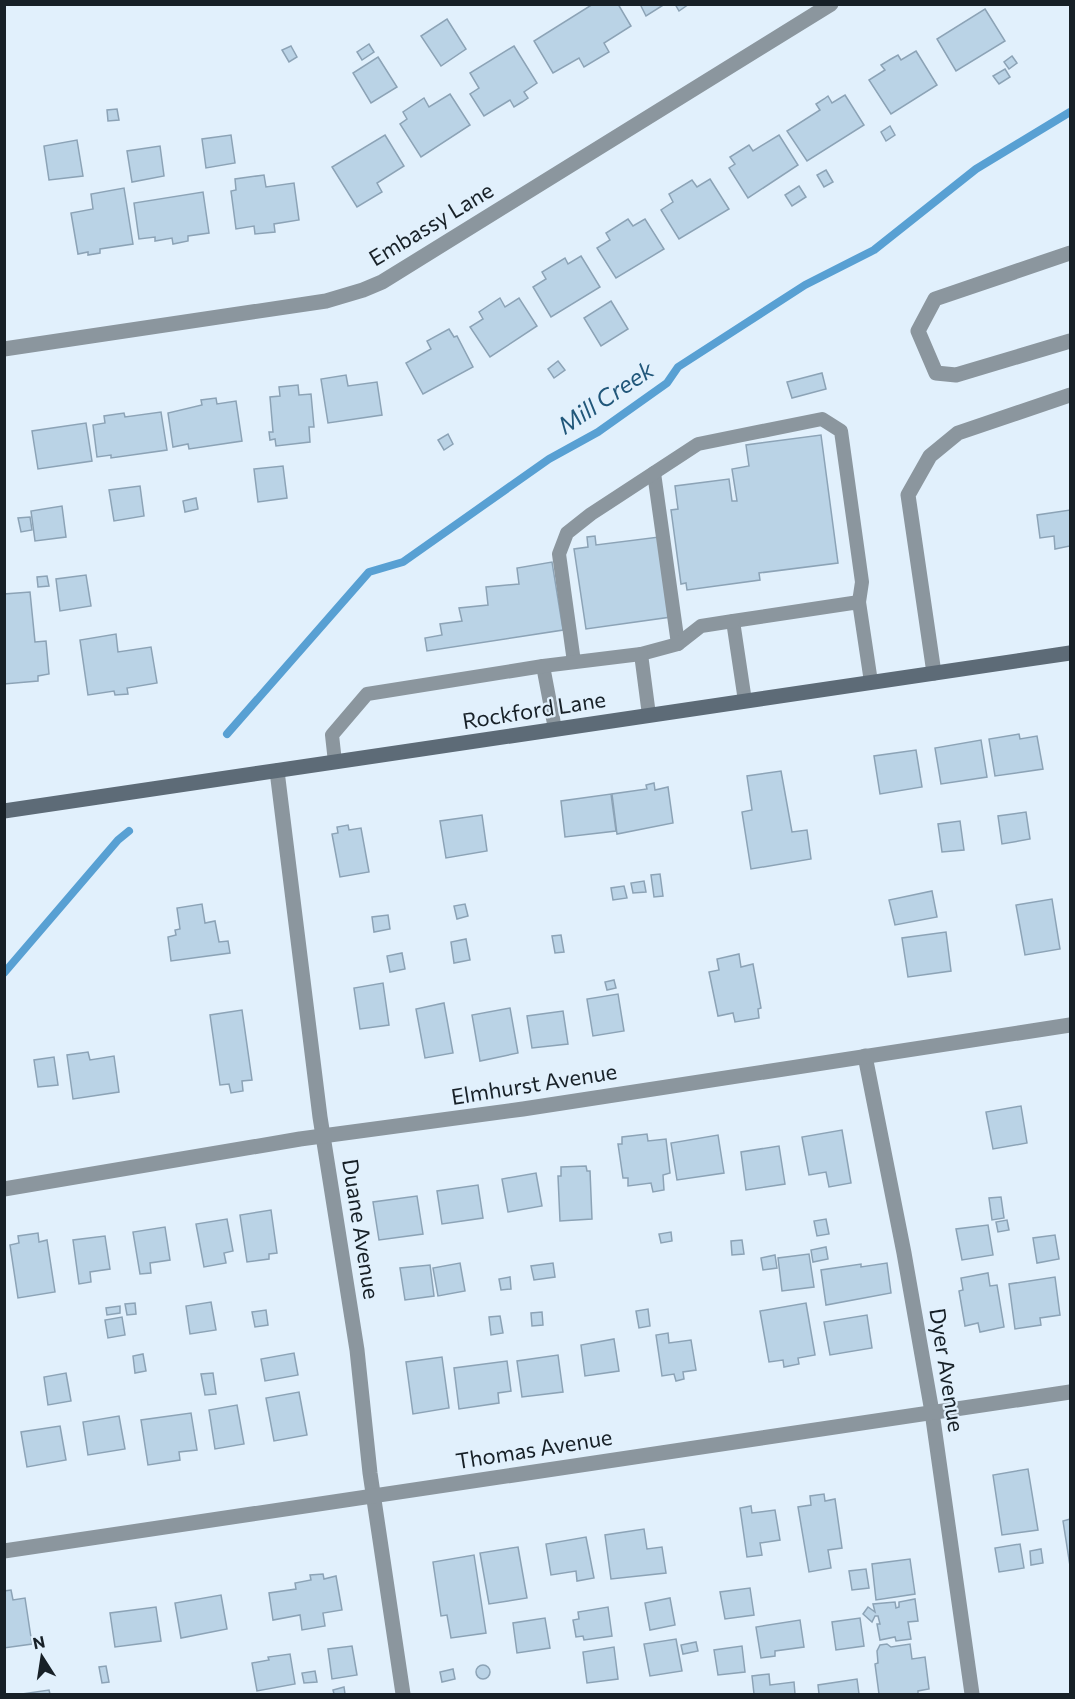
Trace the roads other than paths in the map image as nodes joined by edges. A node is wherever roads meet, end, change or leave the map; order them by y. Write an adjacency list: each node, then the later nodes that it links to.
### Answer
1 (831, 4): 4 (street, Embassy Lane)
2 (1071, 254): 3 (street)
3 (1071, 340)
4 (4, 349)
5 (1071, 395): 14 (street)
6 (654, 473): 7 (lane); 9 (lane); 12 (lane)
7 (859, 602): 8 (lane); 15 (lane)
8 (733, 621): 9 (lane); 16 (lane)
9 (678, 644): 11 (lane)
10 (1071, 653): 14 (main road, Rockford Lane)
11 (640, 654): 12 (lane); 17 (lane)
12 (574, 663): 13 (lane)
13 (543, 666): 18 (lane); 19 (lane)
14 (934, 673): 15 (main road, Rockford Lane)
15 (871, 682): 16 (main road, Rockford Lane)
16 (745, 701): 17 (main road, Rockford Lane)
17 (649, 715): 18 (main road, Rockford Lane)
18 (555, 729): 19 (main road, Rockford Lane)
19 (334, 762): 20 (main road, Rockford Lane)
20 (277, 771): 21 (main road, Rockford Lane); 24 (street, Duane Avenue)
21 (4, 811)
22 (1071, 1025): 23 (street, Elmhurst Avenue)
23 (866, 1056): 24 (street, Elmhurst Avenue); 27 (street, Dyer Avenue)
24 (324, 1136): 25 (street, Elmhurst Avenue); 28 (street, Duane Avenue)
25 (4, 1189)
26 (1071, 1392): 27 (street, Thomas Avenue)
27 (932, 1412): 28 (street, Thomas Avenue); 31 (street, Dyer Avenue)
28 (375, 1496): 29 (street, Thomas Avenue); 30 (street, Duane Avenue)
29 (4, 1551)
30 (403, 1695)
31 (972, 1695)

